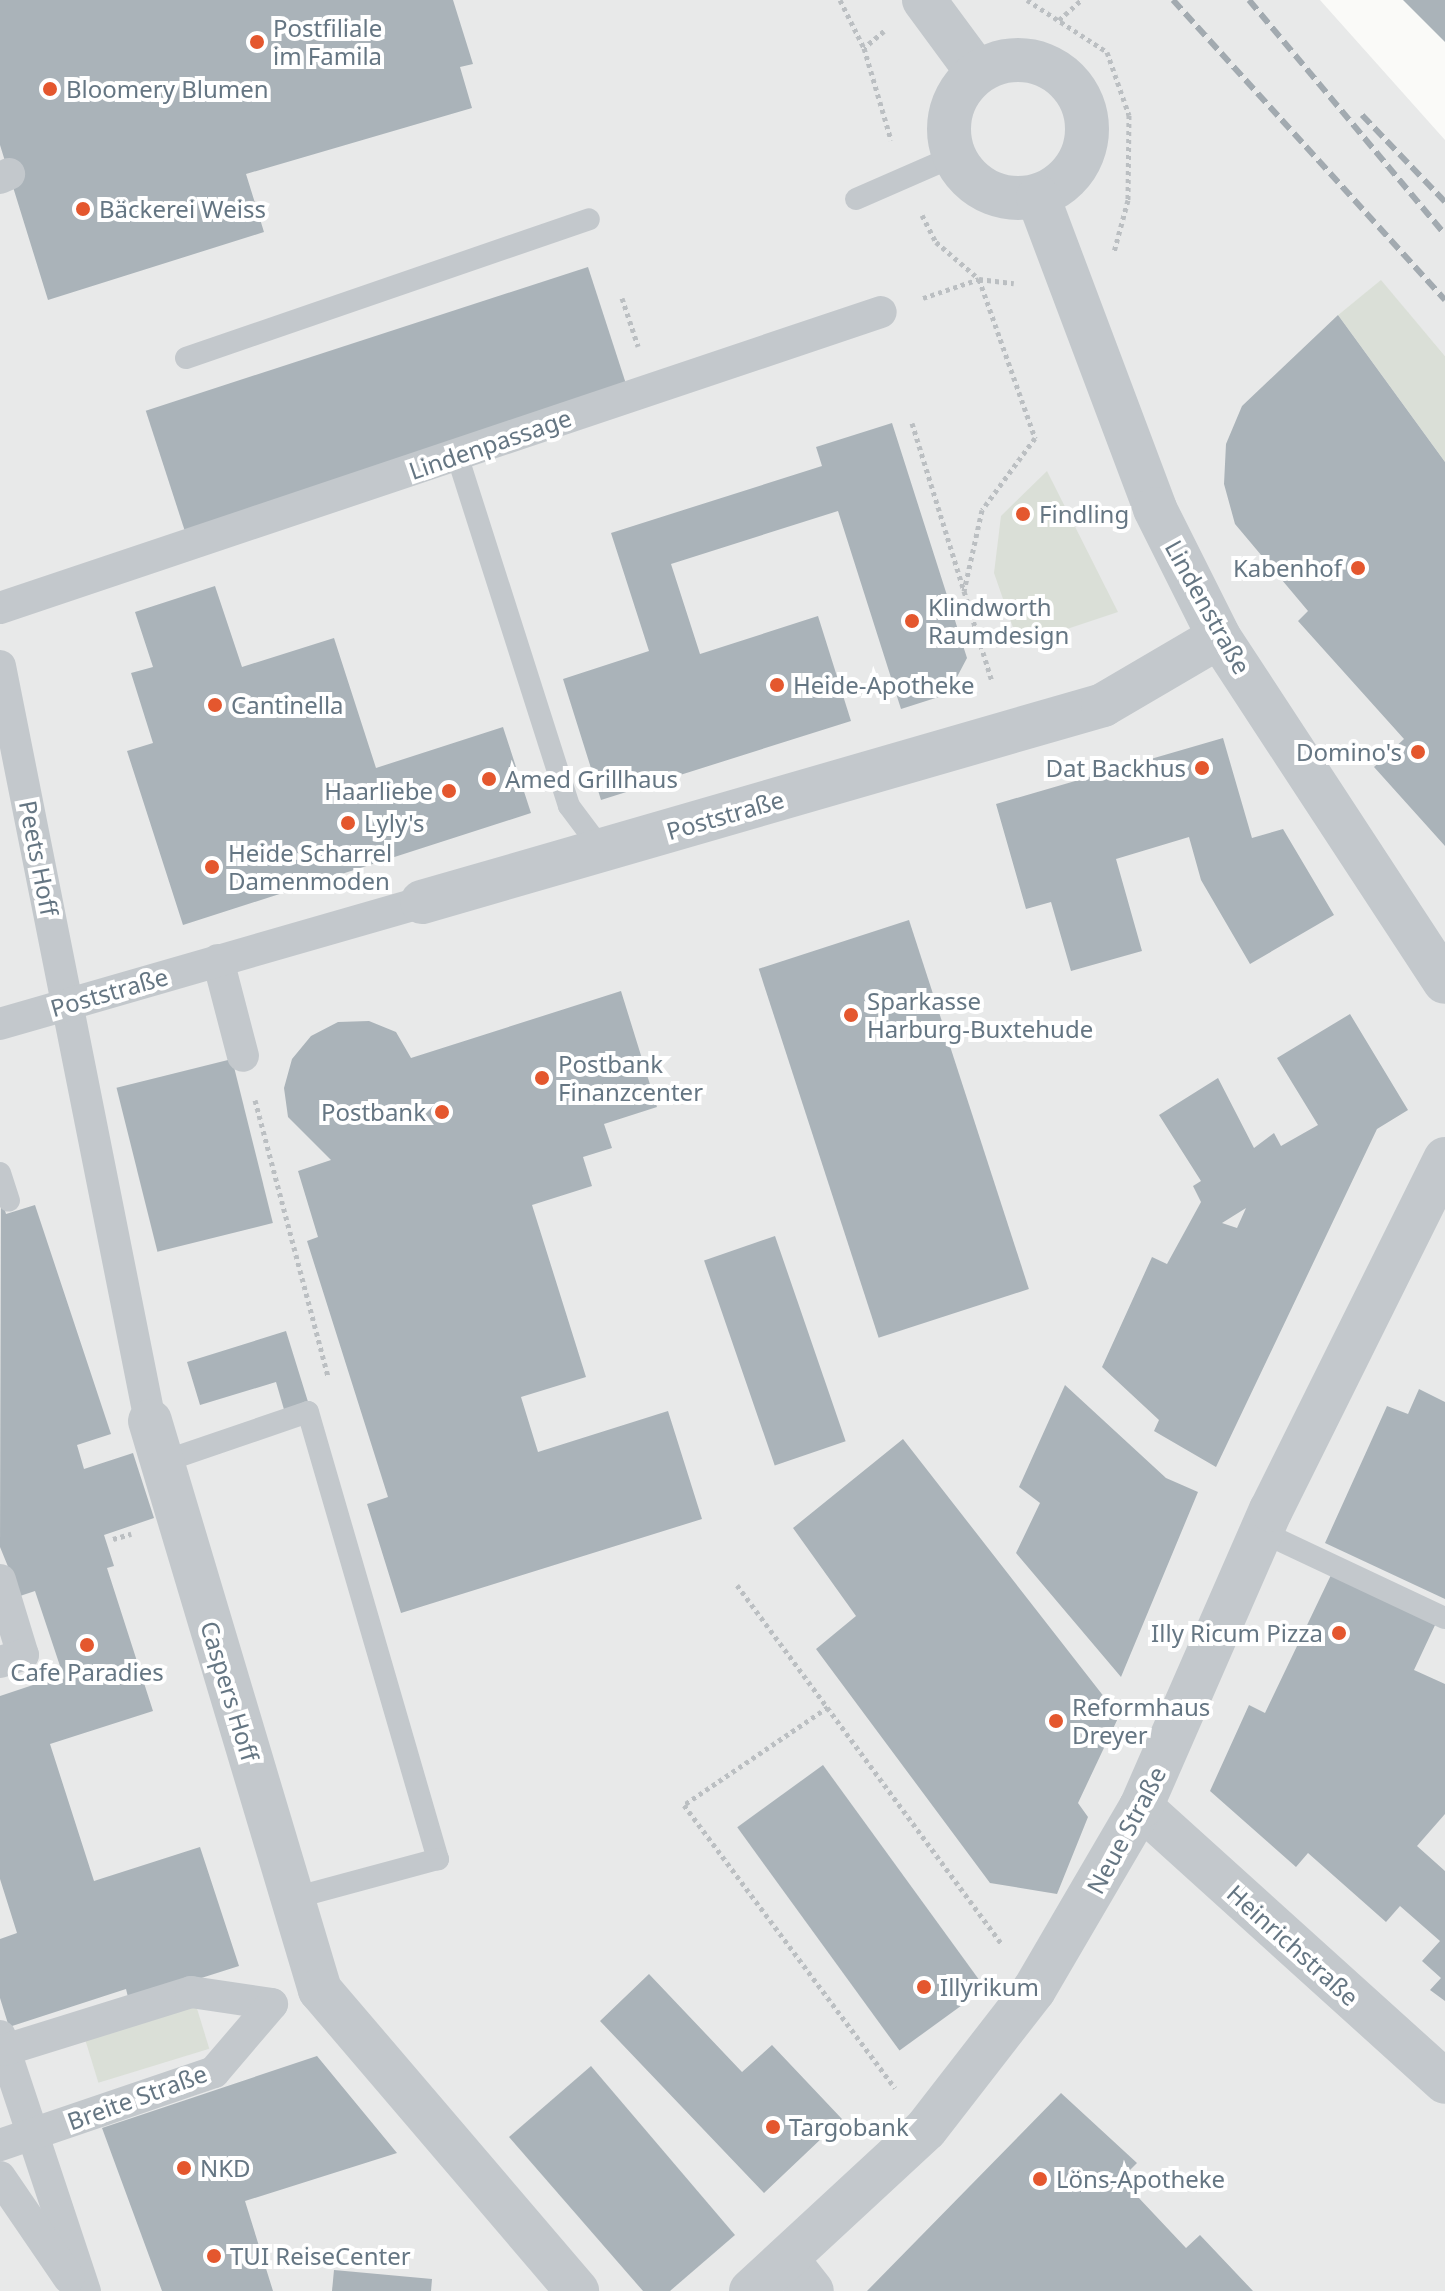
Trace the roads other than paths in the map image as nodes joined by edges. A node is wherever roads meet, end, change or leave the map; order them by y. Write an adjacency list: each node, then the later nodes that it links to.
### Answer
1 (924, 0): 2 (street)
2 (977, 72): 3 (street); 4 (street)
3 (952, 157): 4 (street); 5 (lane)
4 (1038, 197): 11 (street, Lindenstraße)
5 (856, 199)
6 (589, 219): 8 (lane)
7 (881, 312): 9 (street, Lindenpassage)
8 (186, 358)
9 (457, 455): 10 (street, Lindenpassage); 14 (lane)
10 (0, 608)
11 (1219, 637): 14 (street, Poststraße); 17 (street, Lindenstraße)
12 (0, 666): 13 (street, Peets Hoff)
13 (4, 704): 18 (street, Peets Hoff)
14 (602, 850): 15 (street, Poststraße)
15 (422, 902): 16 (street, Poststraße)
16 (218, 960): 18 (street, Poststraße); 20 (street)
17 (1445, 982)
18 (68, 1003): 19 (street, Poststraße); 24 (street, Caspers Hoff)
19 (0, 1024)
20 (243, 1056)
21 (1445, 1159): 25 (street, Neue Straße)
22 (0, 1173): 23 (lane)
23 (9, 1201)
24 (156, 1441): 30 (street, Caspers Hoff); 30 (lane)
25 (1262, 1532): 27 (lane); 29 (street, Neue Straße)
26 (0, 1580): 28 (street)
27 (1445, 1618)
28 (0, 1662)
29 (1141, 1807): 32 (street, Heinrichstraße); 36 (street, Neue Straße)
30 (293, 1898): 39 (street, Caspers Hoff)
31 (2, 2043): 33 (street, Breite Straße); 33 (street, Breite Straße)
32 (1445, 2082)
33 (33, 2134): 34 (street, Breite Straße); 38 (street, Breite Straße)
34 (0, 2145)
35 (0, 2178): 37 (street)
36 (800, 2276): 40 (street, Neue Straße)
37 (78, 2291)
38 (85, 2291)
39 (577, 2291)
40 (751, 2291)

